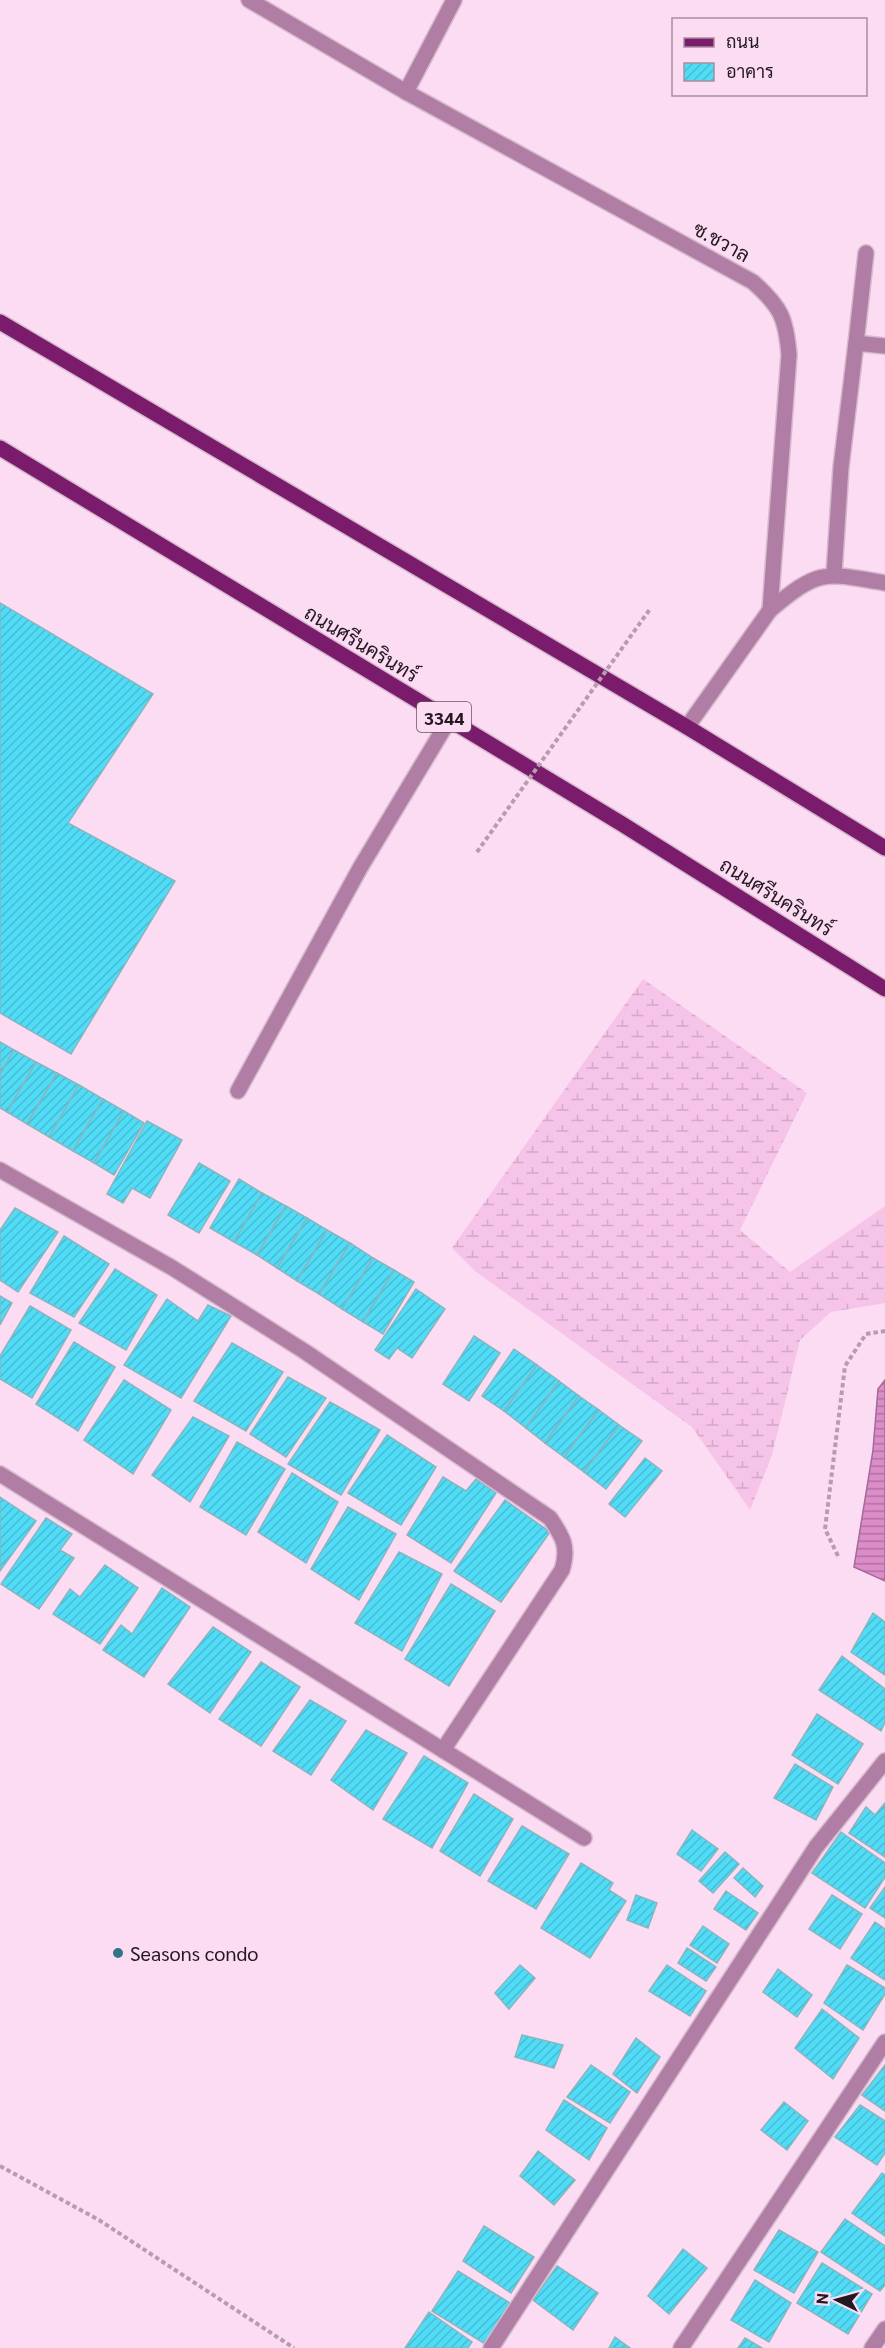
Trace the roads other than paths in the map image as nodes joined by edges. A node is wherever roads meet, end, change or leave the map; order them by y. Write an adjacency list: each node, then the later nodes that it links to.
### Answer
1 (249, 0): 3 (street, ซ.ชวาล)
2 (454, 0): 3 (street)
3 (406, 92): 11 (street, ซ.ชวาล)
4 (866, 254): 6 (street)
5 (0, 322): 13 (main road)
6 (856, 343): 7 (street); 9 (street)
7 (885, 346)
8 (0, 448): 12 (main road, ถนนศรีนครินทร์ / 3344)
9 (834, 574): 10 (street); 11 (street)
10 (885, 583)
11 (771, 610): 13 (street)
12 (449, 720): 15 (main road, ถนนศรีนครินทร์ / 3344); 16 (street)
13 (687, 727): 14 (main road)
14 (885, 848)
15 (885, 988)
16 (238, 1091)
17 (0, 1170): 19 (street)
18 (0, 1474): 19 (street)
19 (443, 1750): 21 (street)
20 (885, 1761): 24 (street)
21 (584, 1838)
22 (885, 2042): 25 (street)
23 (885, 2329): 26 (street)
24 (491, 2348)
25 (681, 2348)
26 (872, 2348)

